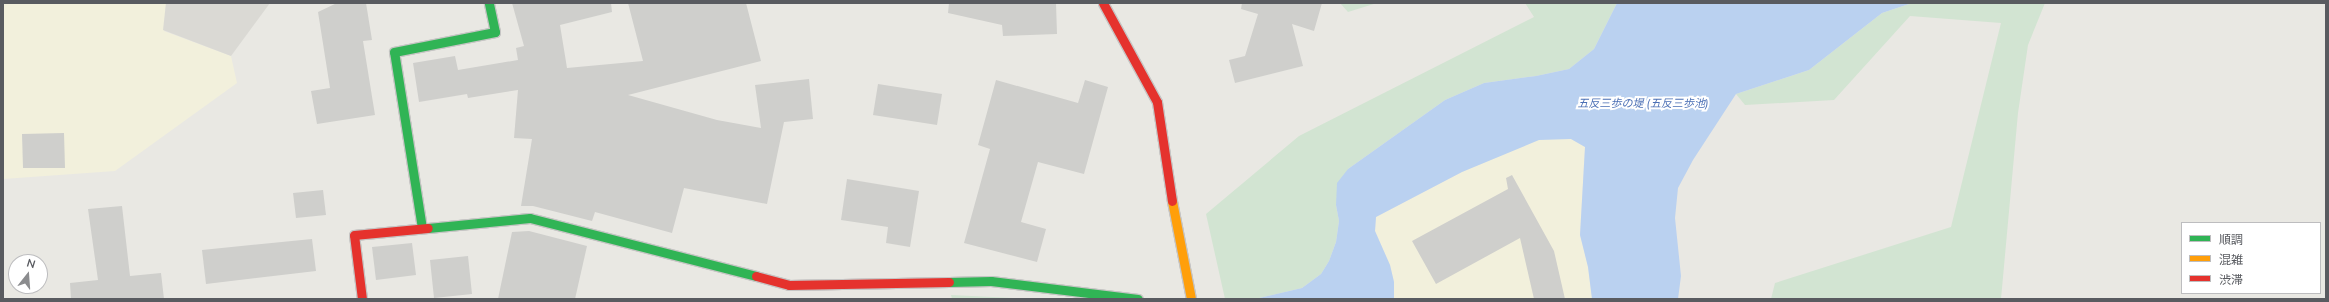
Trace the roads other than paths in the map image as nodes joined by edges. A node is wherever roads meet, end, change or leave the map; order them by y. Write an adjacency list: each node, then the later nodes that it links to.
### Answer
1 (490, 3): 3 (street)
2 (1103, 3): 6 (street)
3 (422, 228): 4 (street); 5 (street)
4 (362, 299)
5 (1138, 299)
6 (1191, 299)

